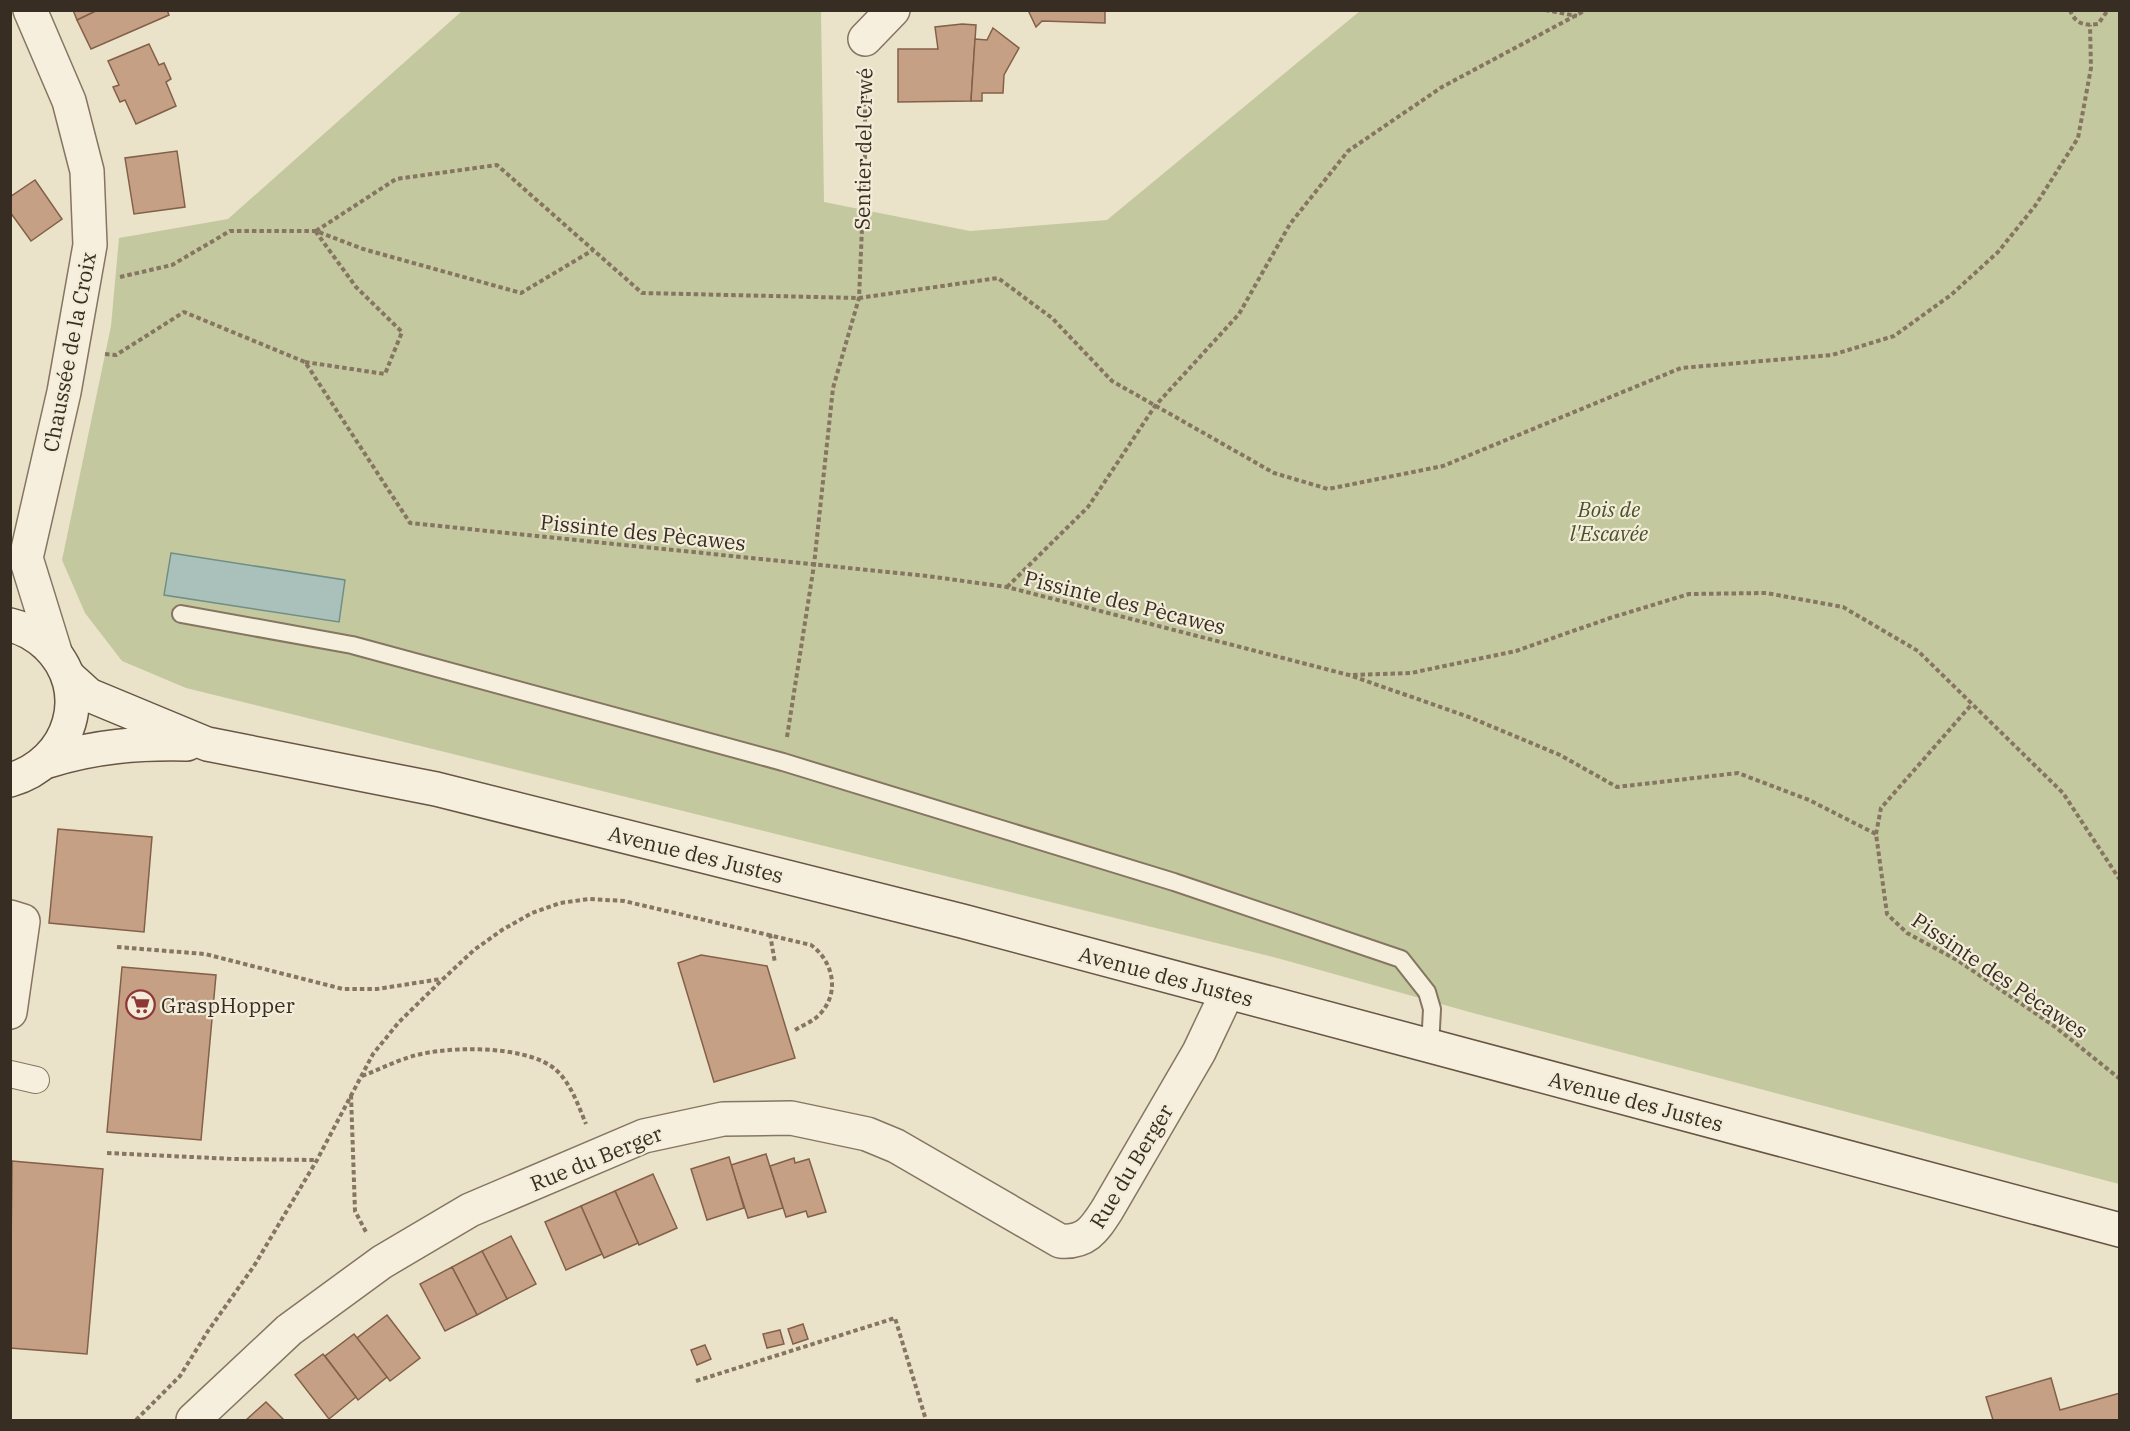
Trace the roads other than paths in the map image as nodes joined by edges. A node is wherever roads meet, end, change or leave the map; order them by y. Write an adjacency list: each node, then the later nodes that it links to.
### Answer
1 (30, 10): 4 (main road, Chaussée de la Croix)
2 (893, 10): 3 (main road, Sentier del Crwé)
3 (865, 39)
4 (18, 565): 7 (main road, Chaussée de la Croix)
5 (181, 614): 14 (lane)
6 (10, 626): 7 (main road, Avenue des Justes)
7 (62, 665): 8 (main road, Avenue des Justes); 9 (main road, Chaussée de la Croix)
8 (207, 744): 9 (main road, Avenue des Justes); 12 (main road, Avenue des Justes)
9 (48, 760): 10 (main road)
10 (10, 780)
11 (10, 917): 13 (main road)
12 (1227, 993): 14 (main road, Avenue des Justes); 18 (main road, Rue du Berger)
13 (10, 1011)
14 (1430, 1047): 17 (main road, Avenue des Justes)
15 (10, 1074): 16 (street)
16 (36, 1080)
17 (2120, 1230)
18 (193, 1420)

